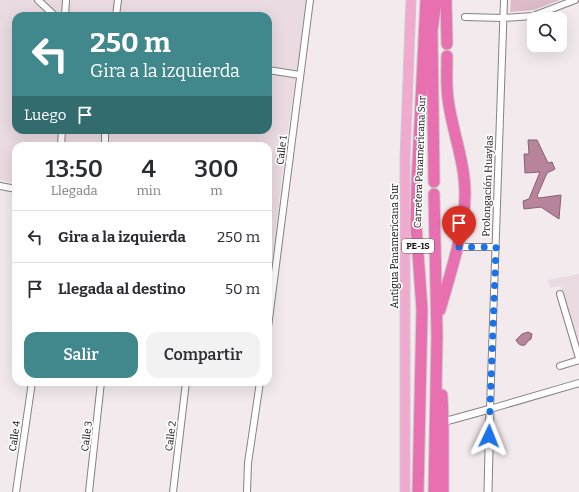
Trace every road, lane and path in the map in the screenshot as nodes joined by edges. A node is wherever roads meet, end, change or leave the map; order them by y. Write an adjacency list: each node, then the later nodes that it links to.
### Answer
1 (38, 0): 11 (street)
2 (66, 0): 12 (street)
3 (118, 0): 13 (street)
4 (310, 0): 19 (street, Calle 1)
5 (410, 0): 43 (main road, Antigua Panamericana Sur)
6 (426, 0): 44 (highway, Carretera Panamericana Sur / PE-1S)
7 (436, 0): 20 (highway, Carretera Panamericana Sur)
8 (446, 0): 16 (highway)
9 (504, 0): 15 (street, Prolongación Huaylas)
10 (575, 0): 15 (street)
11 (52, 12)
12 (65, 12)
13 (116, 12)
14 (465, 17): 15 (street)
15 (503, 18): 25 (street, Prolongación Huaylas)
16 (446, 44)
17 (447, 56): 24 (highway, Carretera Panamericana Sur / PE-1S)
18 (272, 71): 19 (street)
19 (300, 75): 26 (street, Calle 1)
20 (434, 182)
21 (0, 186): 22 (street)
22 (12, 188)
23 (434, 194): 28 (highway, Carretera Panamericana Sur / PE-1S)
24 (457, 247): 25 (street); 28 (highway, Carretera Panamericana Sur / PE-1S)
25 (496, 247): 37 (street, Prolongación Huaylas)
26 (272, 283)
27 (560, 294): 30 (street)
28 (436, 324): 29 (highway, Carretera Panamericana Sur / PE-1S)
29 (437, 336): 38 (highway); 45 (highway, Carretera Panamericana Sur / PE-1S)
30 (579, 359): 31 (street)
31 (560, 366)
32 (579, 384): 37 (street)
33 (31, 386): 39 (street, Calle 4)
34 (102, 386): 40 (street, Calle 3)
35 (186, 386): 41 (street, Calle 2)
36 (259, 386): 42 (street)
37 (490, 409): 38 (street); 47 (street, Prolongación Huaylas)
38 (443, 422): 46 (highway)
39 (16, 492)
40 (90, 492)
41 (173, 492)
42 (247, 492)
43 (405, 492)
44 (418, 492)
45 (434, 492)
46 (443, 492)
47 (488, 492)

